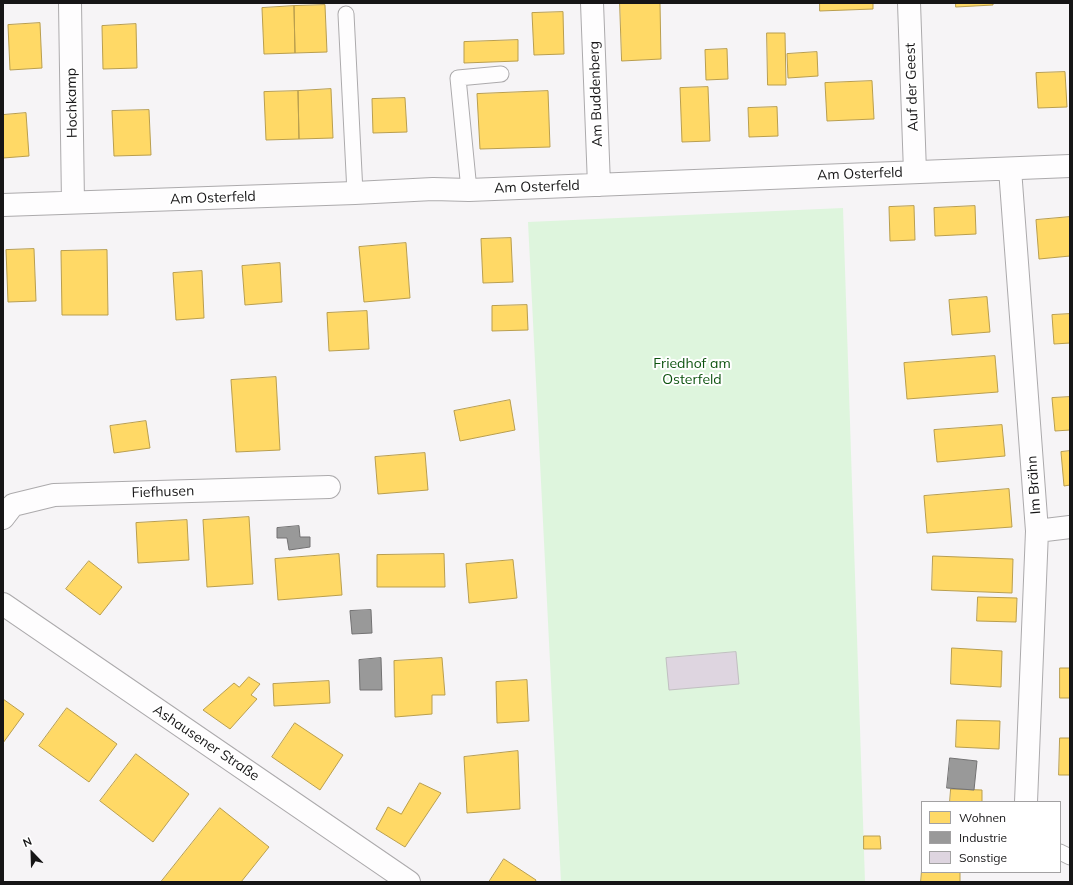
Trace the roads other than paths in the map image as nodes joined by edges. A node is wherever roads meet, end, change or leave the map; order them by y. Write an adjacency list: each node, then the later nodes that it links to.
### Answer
1 (70, 3): 12 (street, Hochkamp)
2 (592, 3): 9 (street, Am Buddenberg)
3 (909, 3): 8 (street, Auf der Geest)
4 (346, 14): 11 (lane)
5 (501, 74): 10 (lane)
6 (1070, 166): 7 (street, Am Osterfeld)
7 (1010, 169): 8 (street, Am Osterfeld); 17 (street, Im Brähn)
8 (915, 172): 9 (street, Am Osterfeld)
9 (599, 185): 10 (street, Am Osterfeld)
10 (469, 190): 11 (street, Am Osterfeld)
11 (355, 193): 12 (street, Am Osterfeld)
12 (74, 202): 13 (street, Am Osterfeld)
13 (3, 205)
14 (329, 487): 15 (street, Fiefhusen)
15 (3, 518)
16 (1070, 527): 17 (street)
17 (1037, 531): 19 (street, Im Brähn)
18 (3, 604): 22 (street, Ashausener Straße)
19 (1026, 801)
20 (1061, 852): 21 (lane)
21 (1070, 857)
22 (408, 882)

